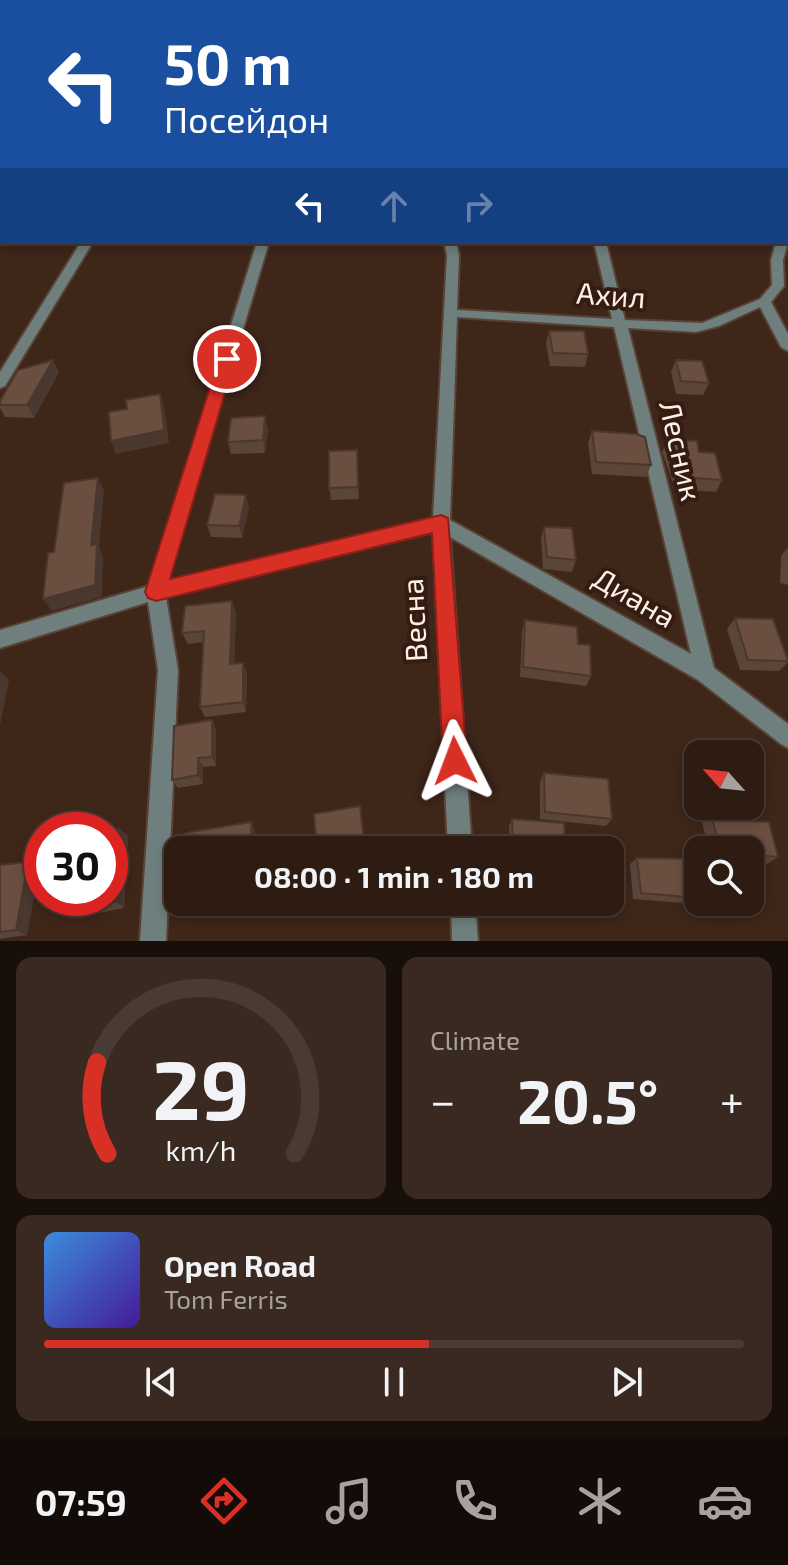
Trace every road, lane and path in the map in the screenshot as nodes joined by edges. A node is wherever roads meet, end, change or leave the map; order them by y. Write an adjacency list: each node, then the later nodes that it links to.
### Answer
1 (86, 244): 10 (street)
2 (262, 244): 12 (street)
3 (450, 244): 7 (street, Весна)
4 (601, 244): 8 (street, Лесник)
5 (781, 244): 6 (street)
6 (764, 302): 8 (street, Ахил); 9 (street)
7 (449, 313): 8 (street, Ахил); 11 (street, Весна)
8 (620, 321): 14 (street, Лесник)
9 (788, 347)
10 (0, 383)
11 (441, 523): 12 (street); 14 (street, Диана); 16 (street, Весна)
12 (156, 592): 13 (street); 18 (street)
13 (0, 639)
14 (705, 673): 15 (street, Диана)
15 (788, 737)
16 (459, 836)
17 (464, 916): 19 (street)
18 (153, 941)
19 (465, 941)

